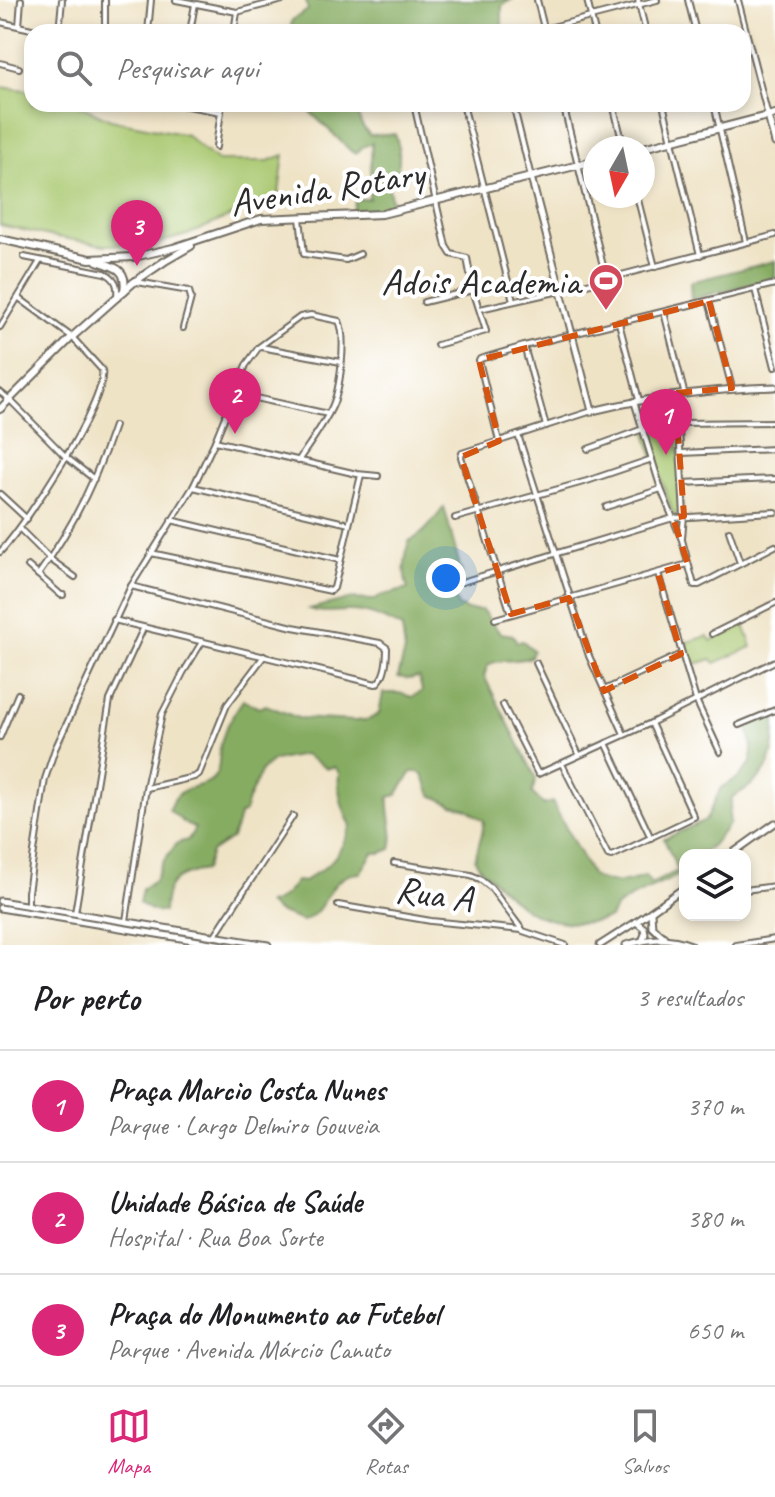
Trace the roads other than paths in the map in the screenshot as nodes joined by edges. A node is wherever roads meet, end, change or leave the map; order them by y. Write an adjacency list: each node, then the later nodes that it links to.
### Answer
1 (21, 0): 29 (street)
2 (62, 0): 18 (street)
3 (105, 0): 19 (street)
4 (151, 0): 20 (street)
5 (176, 0): 12 (street)
6 (283, 0): 15 (street)
7 (537, 0): 23 (street)
8 (587, 0): 16 (street)
9 (657, 0): 13 (street)
10 (688, 0): 27 (street)
11 (738, 0): 28 (street)
12 (183, 1): 14 (street)
13 (639, 2): 16 (street); 26 (street)
14 (195, 4): 15 (street); 21 (street)
15 (237, 12): 22 (street)
16 (591, 16): 24 (street); 25 (street)
17 (0, 22): 29 (street)
18 (60, 24)
19 (105, 24)
20 (149, 24)
21 (191, 24)
22 (235, 24)
23 (543, 24)
24 (565, 24)
25 (593, 24)
26 (644, 24)
27 (694, 24)
28 (745, 24)
29 (19, 26): 30 (street)
30 (24, 27)
31 (751, 45): 42 (street)
32 (0, 63): 33 (street)
33 (19, 68)
34 (221, 112): 48 (street)
35 (416, 112): 53 (street)
36 (465, 112): 52 (street)
37 (515, 112): 51 (street)
38 (565, 112): 50 (street)
39 (615, 112): 44 (street)
40 (665, 112): 45 (street)
41 (716, 112): 43 (street)
42 (771, 115): 43 (main road); 46 (main road)
43 (720, 128): 45 (main road); 59 (street)
44 (621, 136)
45 (672, 141): 47 (main road); 61 (street)
46 (775, 143)
47 (655, 145)
48 (216, 147)
49 (583, 164): 50 (main road, Avenida Rotary)
50 (578, 165): 51 (main road, Avenida Rotary); 66 (street)
51 (531, 177): 52 (main road, Avenida Rotary); 72 (main road)
52 (483, 188): 53 (main road, Avenida Rotary); 75 (street)
53 (437, 201): 55 (main road, Avenida Rotary); 70 (street)
54 (640, 208): 65 (street)
55 (300, 216): 57 (main road, Avenida Rotary); 60 (street)
56 (775, 235): 59 (street)
57 (207, 237): 63 (main road); 67 (main road)
58 (0, 239): 63 (main road)
59 (746, 242): 61 (street)
60 (360, 254)
61 (700, 255): 65 (street)
62 (24, 257): 64 (street)
63 (90, 259): 71 (main road)
64 (40, 261): 73 (street); 74 (street)
65 (655, 267): 66 (street)
66 (606, 278): 72 (street)
67 (134, 282): 71 (main road); 82 (street)
68 (775, 284): 69 (street)
69 (755, 289): 76 (street); 89 (street)
70 (473, 290): 77 (street); 78 (street)
71 (124, 291): 74 (main road)
72 (560, 291): 75 (street); 83 (main road)
73 (19, 298): 81 (street); 84 (street)
74 (117, 298): 84 (main road)
75 (513, 301): 78 (street)
76 (709, 301): 79 (street); 91 (street)
77 (424, 302)
78 (480, 309): 85 (street)
79 (664, 312): 80 (street); 94 (street)
80 (619, 323): 83 (street); 97 (street)
81 (0, 327)
82 (183, 328)
83 (573, 334): 86 (street); 99 (main road)
84 (72, 337): 96 (main road); 113 (street)
85 (437, 345)
86 (524, 346): 105 (street); 109 (street)
87 (259, 347): 88 (street); 88 (street); 93 (street)
88 (341, 362): 100 (street)
89 (775, 367)
90 (775, 387): 91 (main road)
91 (732, 388): 94 (main road)
92 (0, 392): 96 (street)
93 (233, 393): 95 (street); 101 (street)
94 (681, 393): 97 (main road); 103 (street)
95 (249, 396): 100 (street); 101 (street)
96 (10, 400): 98 (main road); 113 (street)
97 (636, 400): 99 (main road); 106 (street)
98 (0, 409)
99 (592, 411): 105 (street)
100 (328, 414): 115 (street)
101 (225, 415): 108 (street)
102 (775, 422): 103 (street)
103 (678, 423): 106 (street); 112 (street)
104 (114, 426): 118 (street)
105 (546, 426): 107 (street)
106 (643, 429): 110 (street); 114 (street)
107 (518, 435): 109 (street); 124 (street)
108 (215, 441): 115 (street); 121 (street)
109 (499, 441): 126 (street)
110 (588, 449)
111 (775, 449): 112 (street)
112 (681, 453): 120 (street)
113 (66, 457): 118 (street); 131 (street)
114 (652, 459): 122 (street); 124 (street)
115 (298, 461): 116 (street)
116 (361, 475): 117 (street); 133 (street)
117 (378, 476)
118 (94, 479): 141 (street)
119 (775, 479): 120 (street)
120 (682, 483): 128 (street)
121 (193, 487): 132 (street); 133 (street)
122 (661, 489): 125 (street); 130 (street)
123 (0, 494): 131 (street)
124 (537, 494): 126 (street); 140 (street)
125 (606, 507)
126 (477, 511): 129 (street); 146 (street)
127 (775, 512): 128 (street)
128 (684, 516): 130 (street); 136 (street)
129 (455, 518)
130 (673, 518): 136 (street); 140 (street)
131 (27, 519): 134 (street)
132 (171, 520): 139 (street); 142 (street)
133 (349, 524): 142 (street)
134 (20, 529): 138 (street); 141 (street)
135 (729, 531): 143 (street)
136 (682, 540): 144 (street)
137 (775, 546): 143 (street)
138 (0, 552)
139 (151, 553): 142 (street); 151 (street)
140 (556, 553): 146 (street); 153 (street)
141 (50, 559): 148 (street); 149 (street)
142 (341, 561)
143 (740, 563): 144 (street)
144 (688, 564): 147 (street)
145 (28, 566): 148 (street)
146 (496, 572): 150 (street); 155 (street)
147 (658, 573): 153 (street); 161 (street)
148 (38, 575): 152 (street)
149 (75, 577)
150 (462, 582)
151 (131, 586): 157 (street); 162 (street)
152 (63, 595)
153 (569, 598): 155 (street); 165 (street)
154 (775, 603): 159 (street)
155 (511, 614): 156 (street)
156 (495, 619)
157 (114, 620): 158 (street); 188 (street)
158 (143, 629): 160 (street); 193 (street)
159 (712, 634)
160 (202, 642): 162 (street); 178 (street)
161 (681, 654): 165 (street); 167 (street)
162 (264, 656): 178 (street)
163 (775, 661): 167 (street)
164 (536, 663): 176 (street)
165 (604, 691): 172 (street)
166 (18, 694): 173 (street)
167 (696, 700): 170 (street); 175 (street)
168 (503, 705): 177 (street)
169 (775, 710): 171 (street)
170 (651, 723): 172 (street); 181 (street)
171 (739, 725)
172 (624, 734): 174 (street)
173 (0, 737)
174 (606, 743): 176 (street); 181 (street)
175 (720, 752)
176 (579, 755): 177 (street)
177 (562, 763): 181 (street)
178 (146, 788): 194 (street)
179 (293, 816): 199 (street)
180 (775, 823): 182 (main road)
181 (651, 838)
182 (738, 849)
183 (394, 863): 197 (street)
184 (775, 886): 185 (street)
185 (751, 889)
186 (679, 891): 191 (main road)
187 (0, 901): 188 (main road)
188 (28, 905): 192 (street); 193 (main road)
189 (338, 905): 197 (street, Rua A)
190 (0, 908): 192 (main road)
191 (651, 912): 195 (main road); 200 (main road)
192 (29, 913): 198 (main road)
193 (75, 913): 194 (main road)
194 (126, 921): 196 (main road)
195 (636, 922): 202 (main road); 206 (main road)
196 (171, 928): 198 (main road); 199 (main road)
197 (523, 931): 205 (street, Rua A)
198 (170, 935): 203 (main road)
199 (215, 935): 204 (main road)
200 (665, 938): 202 (main road); 208 (main road)
201 (775, 939): 209 (street)
202 (643, 940): 207 (main road)
203 (223, 945)
204 (268, 945)
205 (565, 945)
206 (600, 945)
207 (626, 945)
208 (691, 945)
209 (736, 945)

